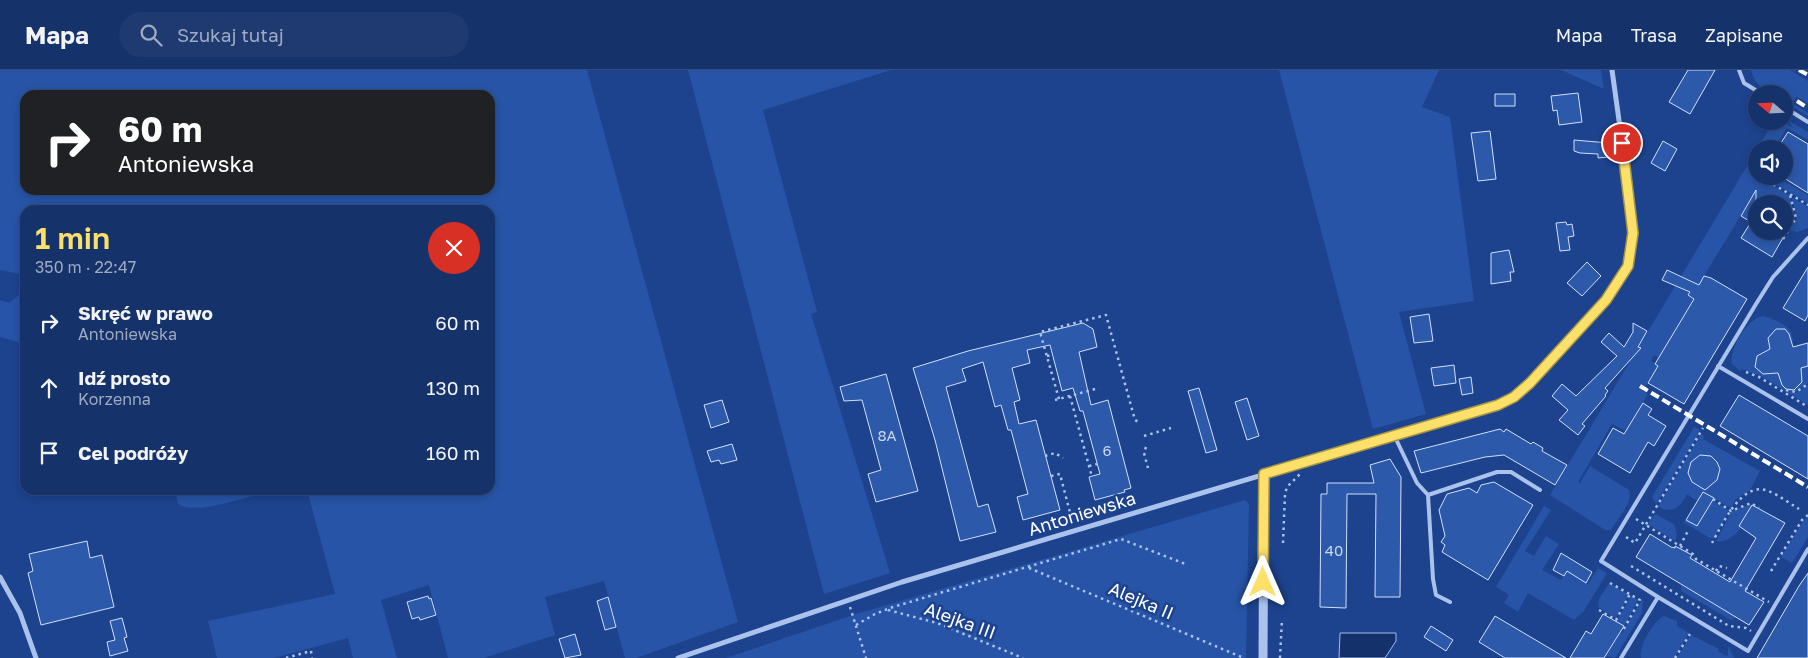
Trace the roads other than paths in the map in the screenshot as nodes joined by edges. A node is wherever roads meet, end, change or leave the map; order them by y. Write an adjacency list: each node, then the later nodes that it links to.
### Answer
1 (1612, 70): 9 (street, Antoniewska)
2 (1739, 70): 3 (lane)
3 (1748, 85)
4 (1793, 113): 5 (lane)
5 (1808, 122)
6 (1808, 238): 7 (lane)
7 (1718, 366): 8 (lane); 15 (lane)
8 (1808, 419)
9 (1394, 435): 10 (street, Antoniewska); 12 (lane)
10 (1264, 474): 18 (street, Antoniewska); 19 (street)
11 (1540, 490): 12 (lane)
12 (1428, 495): 16 (lane)
13 (1808, 549): 15 (lane)
14 (0, 577): 17 (street)
15 (1658, 596): 20 (lane)
16 (1450, 602)
17 (36, 658)
18 (678, 658)
19 (1263, 658)
20 (1621, 658)

